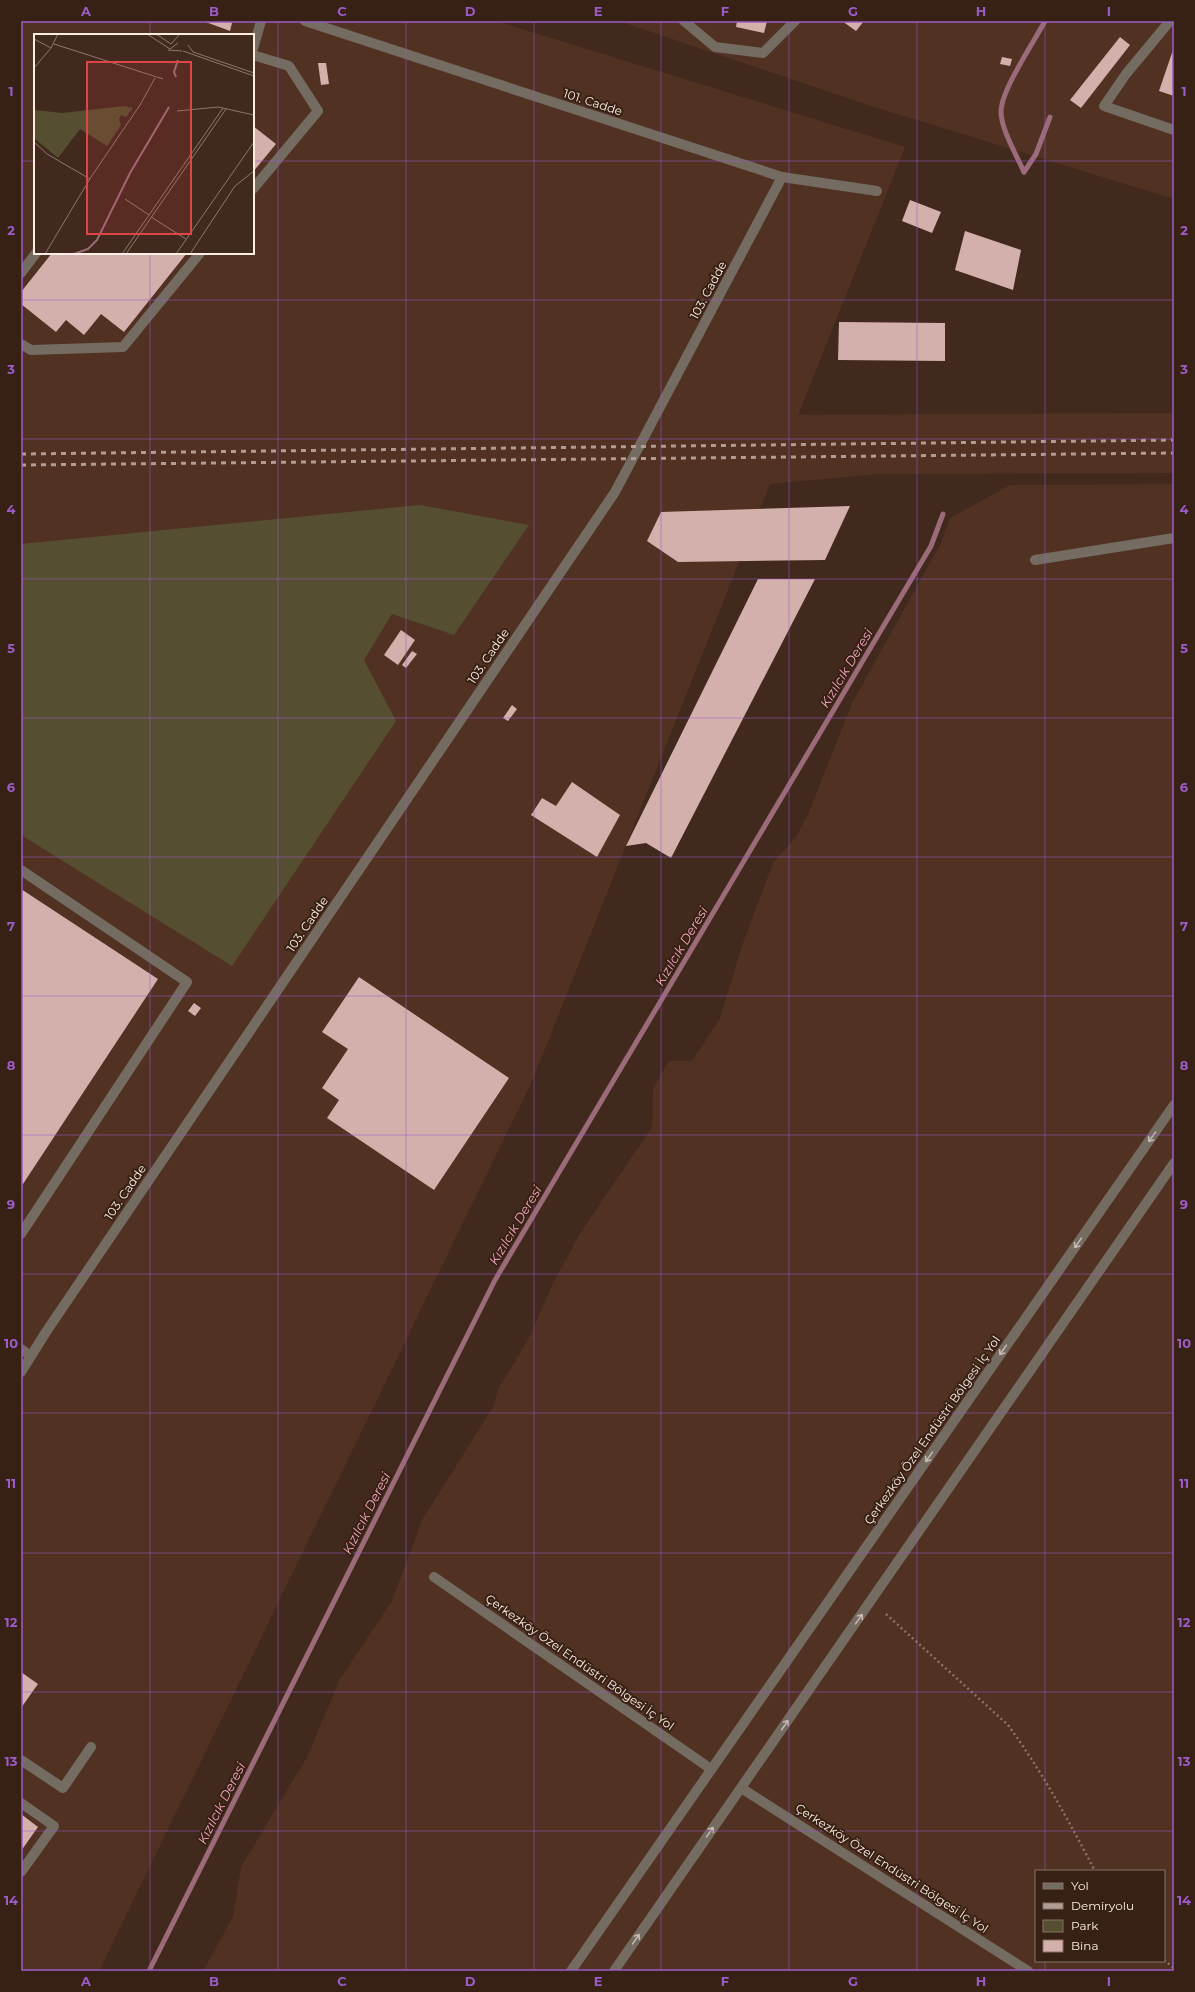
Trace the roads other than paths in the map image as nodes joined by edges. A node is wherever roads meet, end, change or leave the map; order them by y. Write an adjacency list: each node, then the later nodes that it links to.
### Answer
1 (261, 21): 6 (street)
2 (305, 21): 9 (street, 101. Cadde)
3 (684, 21): 4 (street)
4 (795, 21)
5 (1170, 21): 8 (street)
6 (254, 46)
7 (254, 55): 10 (street)
8 (1174, 130)
9 (782, 177): 11 (street, 101. Cadde); 23 (street, 103. Cadde)
10 (254, 188)
11 (877, 191)
12 (35, 254): 14 (street)
13 (199, 254): 15 (street)
14 (21, 273)
15 (21, 344)
16 (1174, 538): 17 (street)
17 (1034, 560)
18 (21, 870): 21 (street)
19 (1174, 1104): 28 (street, Çerkezköy Özel Endüstri Bölgesi İç Yol, one-way to 28)
20 (1174, 1163): 29 (street, one-way to 20)
21 (21, 1234)
22 (21, 1349): 23 (street)
23 (31, 1356): 24 (street, 103. Cadde)
24 (21, 1372)
25 (434, 1577): 28 (street, Çerkezköy Özel Endüstri Bölgesi İç Yol)
26 (91, 1747): 27 (street)
27 (21, 1760)
28 (711, 1770): 32 (street, Çerkezköy Özel Endüstri Bölgesi İç Yol)
29 (741, 1788): 33 (street, one-way to 29); 34 (street, Çerkezköy Özel Endüstri Bölgesi İç Yol)
30 (21, 1803): 31 (street)
31 (21, 1872)
32 (571, 1971)
33 (614, 1971)
34 (1028, 1971)

